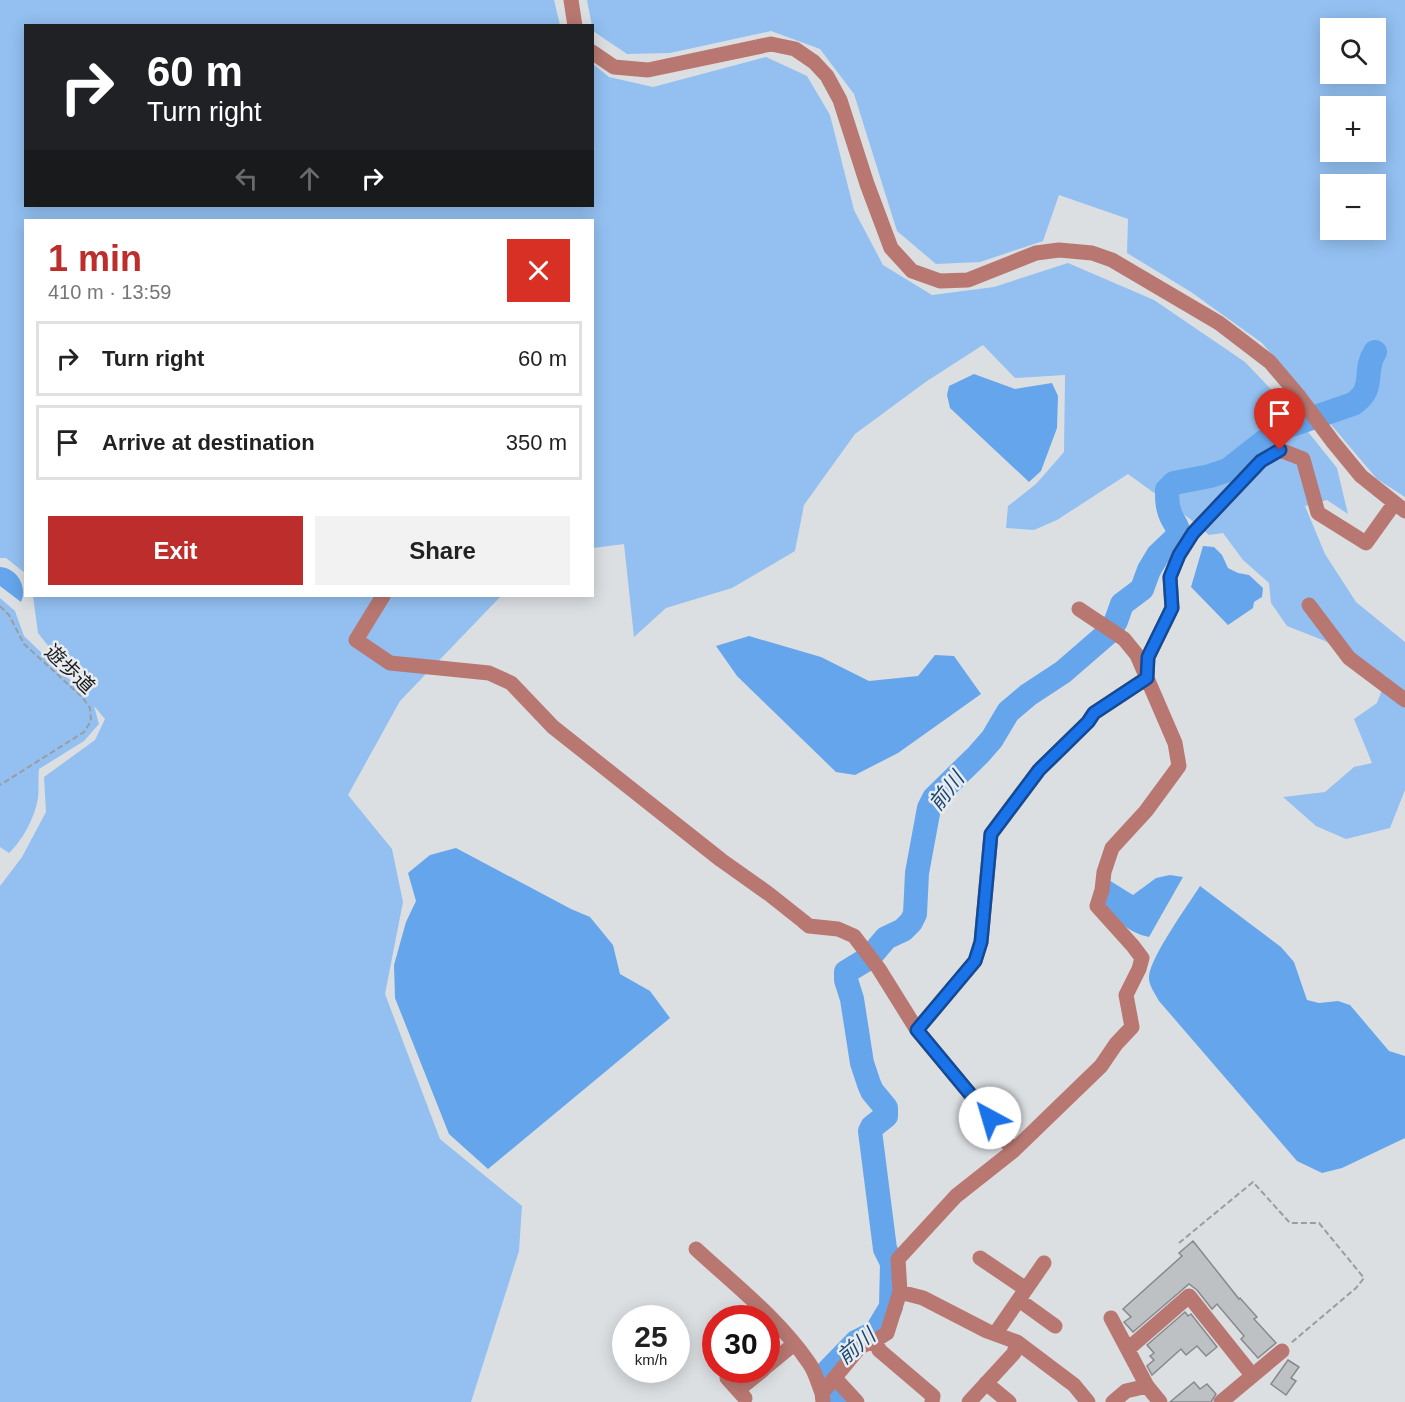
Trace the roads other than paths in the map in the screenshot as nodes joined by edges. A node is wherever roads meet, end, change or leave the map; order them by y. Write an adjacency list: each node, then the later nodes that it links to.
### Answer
1 (571, 0): 2 (street)
2 (575, 24)
3 (594, 53): 4 (street)
4 (1400, 508): 8 (street)
5 (382, 597): 10 (street)
6 (1309, 605): 9 (street)
7 (1079, 609): 8 (street)
8 (1147, 678): 10 (street); 11 (street)
9 (1405, 700)
10 (917, 1030): 11 (street)
11 (1013, 1151): 15 (street)
12 (696, 1250): 22 (street)
13 (980, 1258): 16 (street)
14 (1044, 1263): 16 (street)
15 (900, 1292): 19 (street); 20 (street)
16 (1022, 1295): 18 (street); 19 (street)
17 (1111, 1317): 23 (street)
18 (1055, 1326)
19 (995, 1334): 21 (street)
20 (876, 1340): 27 (street); 34 (street)
21 (1017, 1341): 30 (street); 37 (street)
22 (794, 1344): 25 (street); 32 (street)
23 (1128, 1348): 26 (street); 31 (street)
24 (1282, 1351): 26 (street)
25 (780, 1356)
26 (1252, 1375): 40 (street)
27 (835, 1378): 32 (street); 33 (street)
28 (732, 1383): 29 (street)
29 (752, 1383)
30 (986, 1383): 35 (street); 36 (street)
31 (1147, 1386): 38 (street); 39 (street)
32 (823, 1397)
33 (857, 1402)
34 (932, 1402)
35 (969, 1402)
36 (1009, 1402)
37 (1088, 1402)
38 (1113, 1402)
39 (1160, 1402)
40 (1221, 1402)

